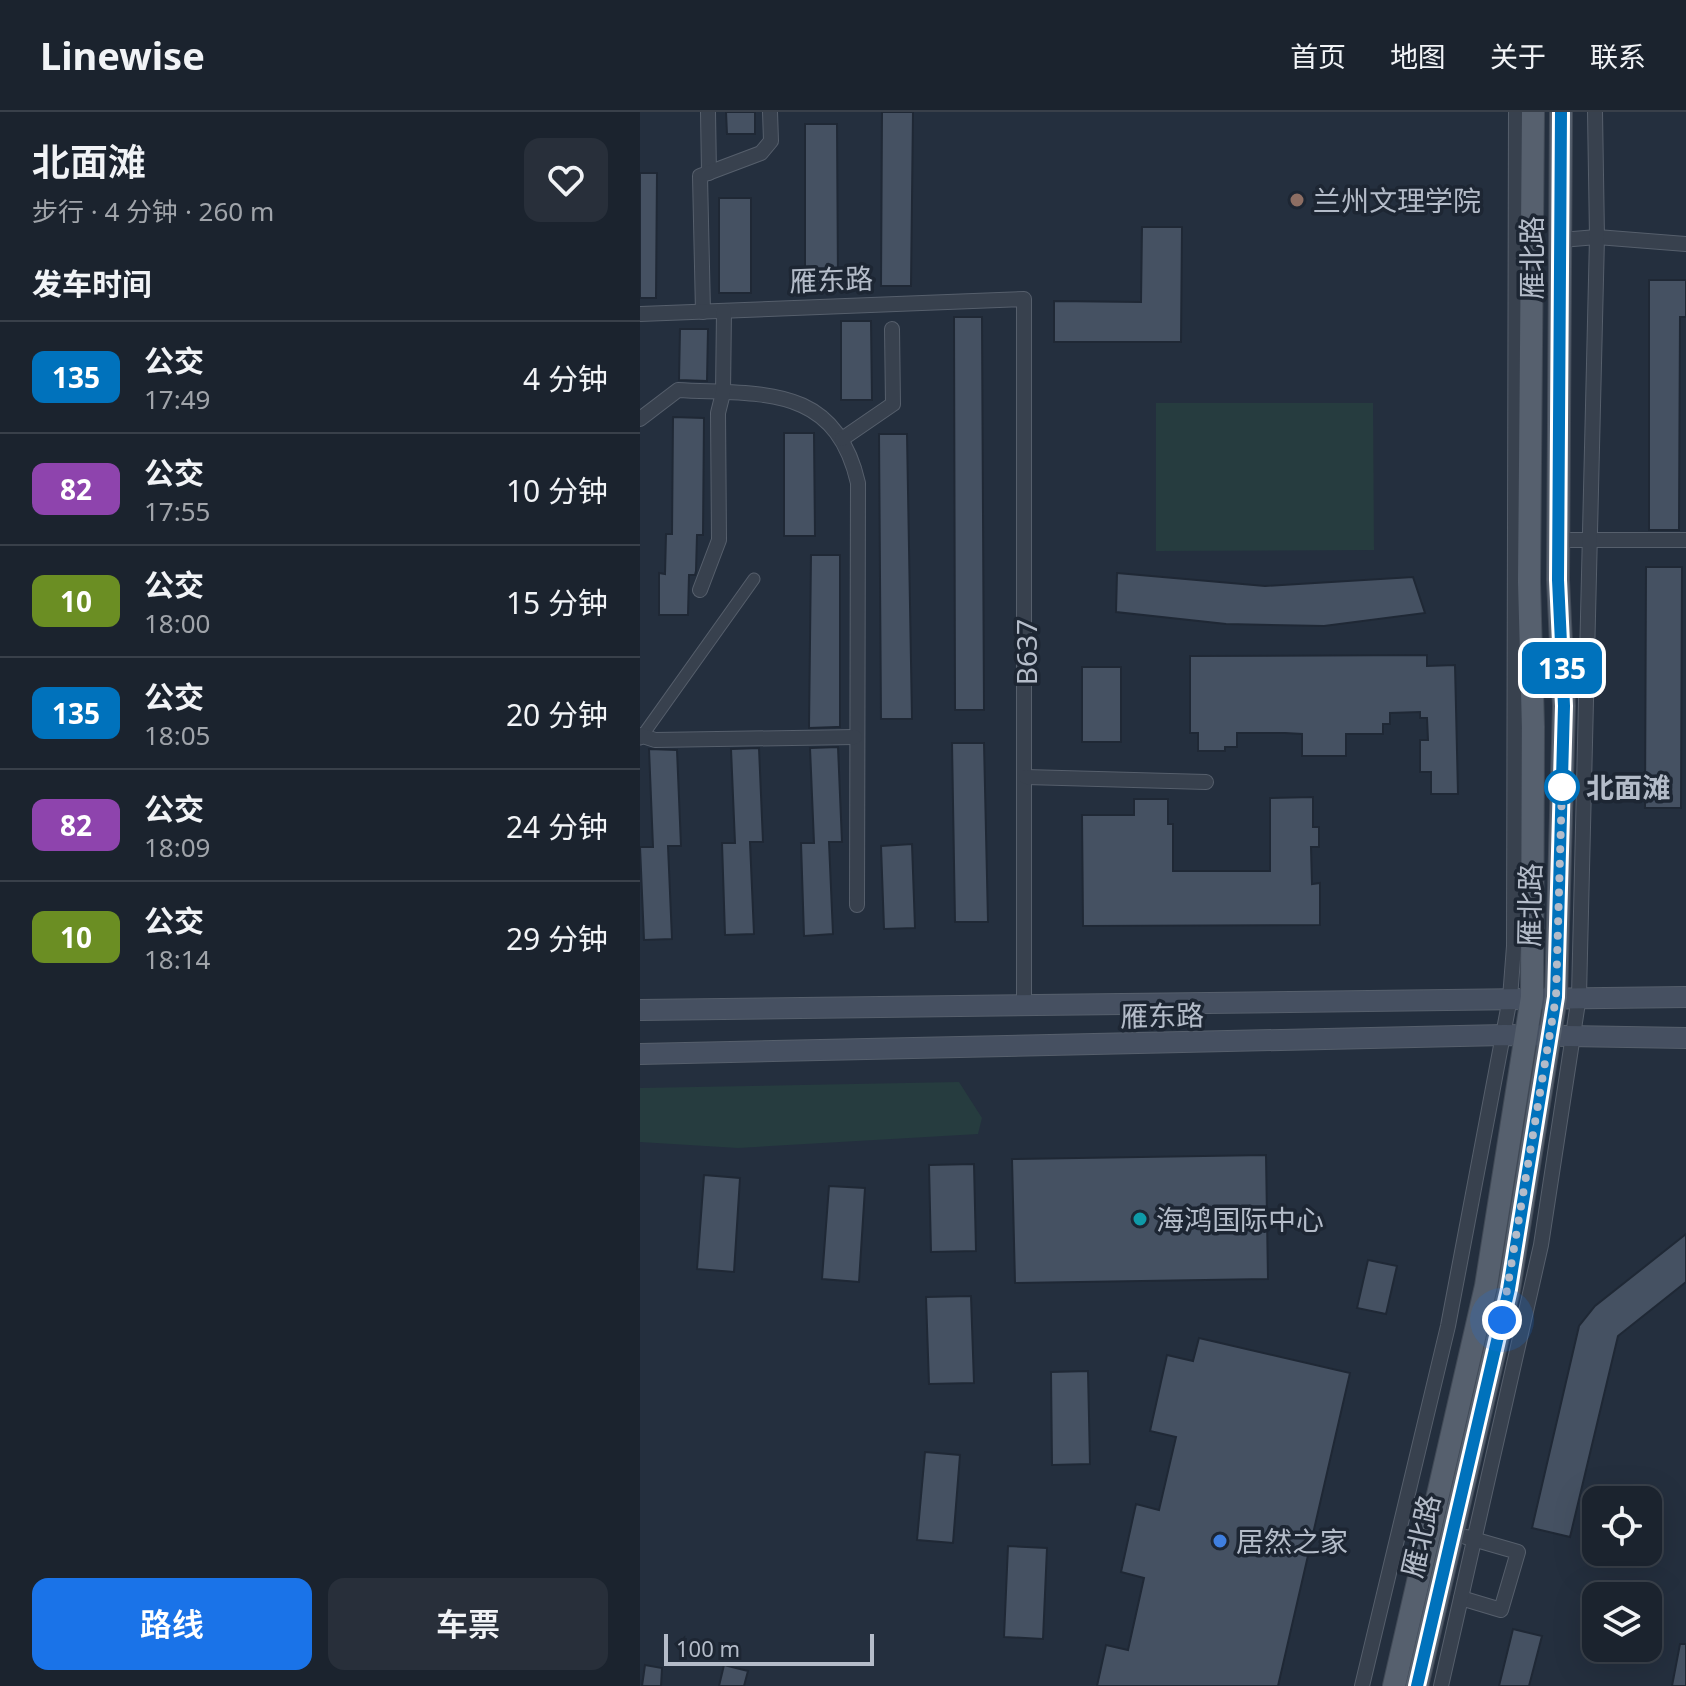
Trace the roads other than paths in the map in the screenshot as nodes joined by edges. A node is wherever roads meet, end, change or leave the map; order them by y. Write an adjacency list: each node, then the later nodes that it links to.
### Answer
1 (708, 112): 7 (street)
2 (770, 112): 7 (street)
3 (1516, 112): 30 (street)
4 (1533, 112): 30 (main road, 雁北路)
5 (1561, 112): 9 (main road, 雁北路)
6 (1595, 112): 8 (street)
7 (709, 173): 13 (street)
8 (1597, 237): 9 (street); 10 (street); 20 (street)
9 (1561, 240): 19 (main road, 雁北路)
10 (1686, 244)
11 (1024, 299): 12 (street, 雁东路); 26 (street, B637)
12 (724, 311): 13 (street, 雁东路); 16 (street)
13 (703, 312): 14 (street, 雁东路)
14 (640, 314)
15 (892, 329): 18 (street)
16 (723, 393): 17 (street); 18 (street); 23 (street)
17 (640, 419)
18 (842, 439): 25 (street)
19 (1558, 540): 20 (street); 29 (main road, 雁北路)
20 (1591, 540): 21 (street); 29 (street)
21 (1686, 540)
22 (754, 579): 24 (street)
23 (700, 590)
24 (640, 737): 25 (street)
25 (855, 737): 28 (street)
26 (1026, 777): 27 (street); 32 (street, B637)
27 (1206, 782)
28 (857, 905)
29 (1568, 996): 30 (main road, 雁东路); 31 (main road, 雁东路); 35 (main road, 雁北路); 36 (street)
30 (1521, 997): 32 (main road, 雁东路); 34 (street); 35 (main road, 雁北路)
31 (1686, 997)
32 (1024, 1004): 33 (main road, 雁东路)
33 (640, 1010)
34 (1504, 1035): 35 (main road, 雁东路); 38 (main road, 雁东路); 42 (street)
35 (1539, 1037): 36 (main road, 雁东路); 39 (main road, 雁北路); 43 (main road, 雁北路)
36 (1573, 1038): 37 (main road, 雁东路); 40 (street)
37 (1686, 1038)
38 (640, 1054)
39 (1451, 1533): 40 (street); 44 (main road, 雁北路)
40 (1474, 1539): 41 (street); 41 (street)
41 (1461, 1598): 45 (street)
42 (1362, 1686)
43 (1394, 1686)
44 (1417, 1686)
45 (1441, 1686)

